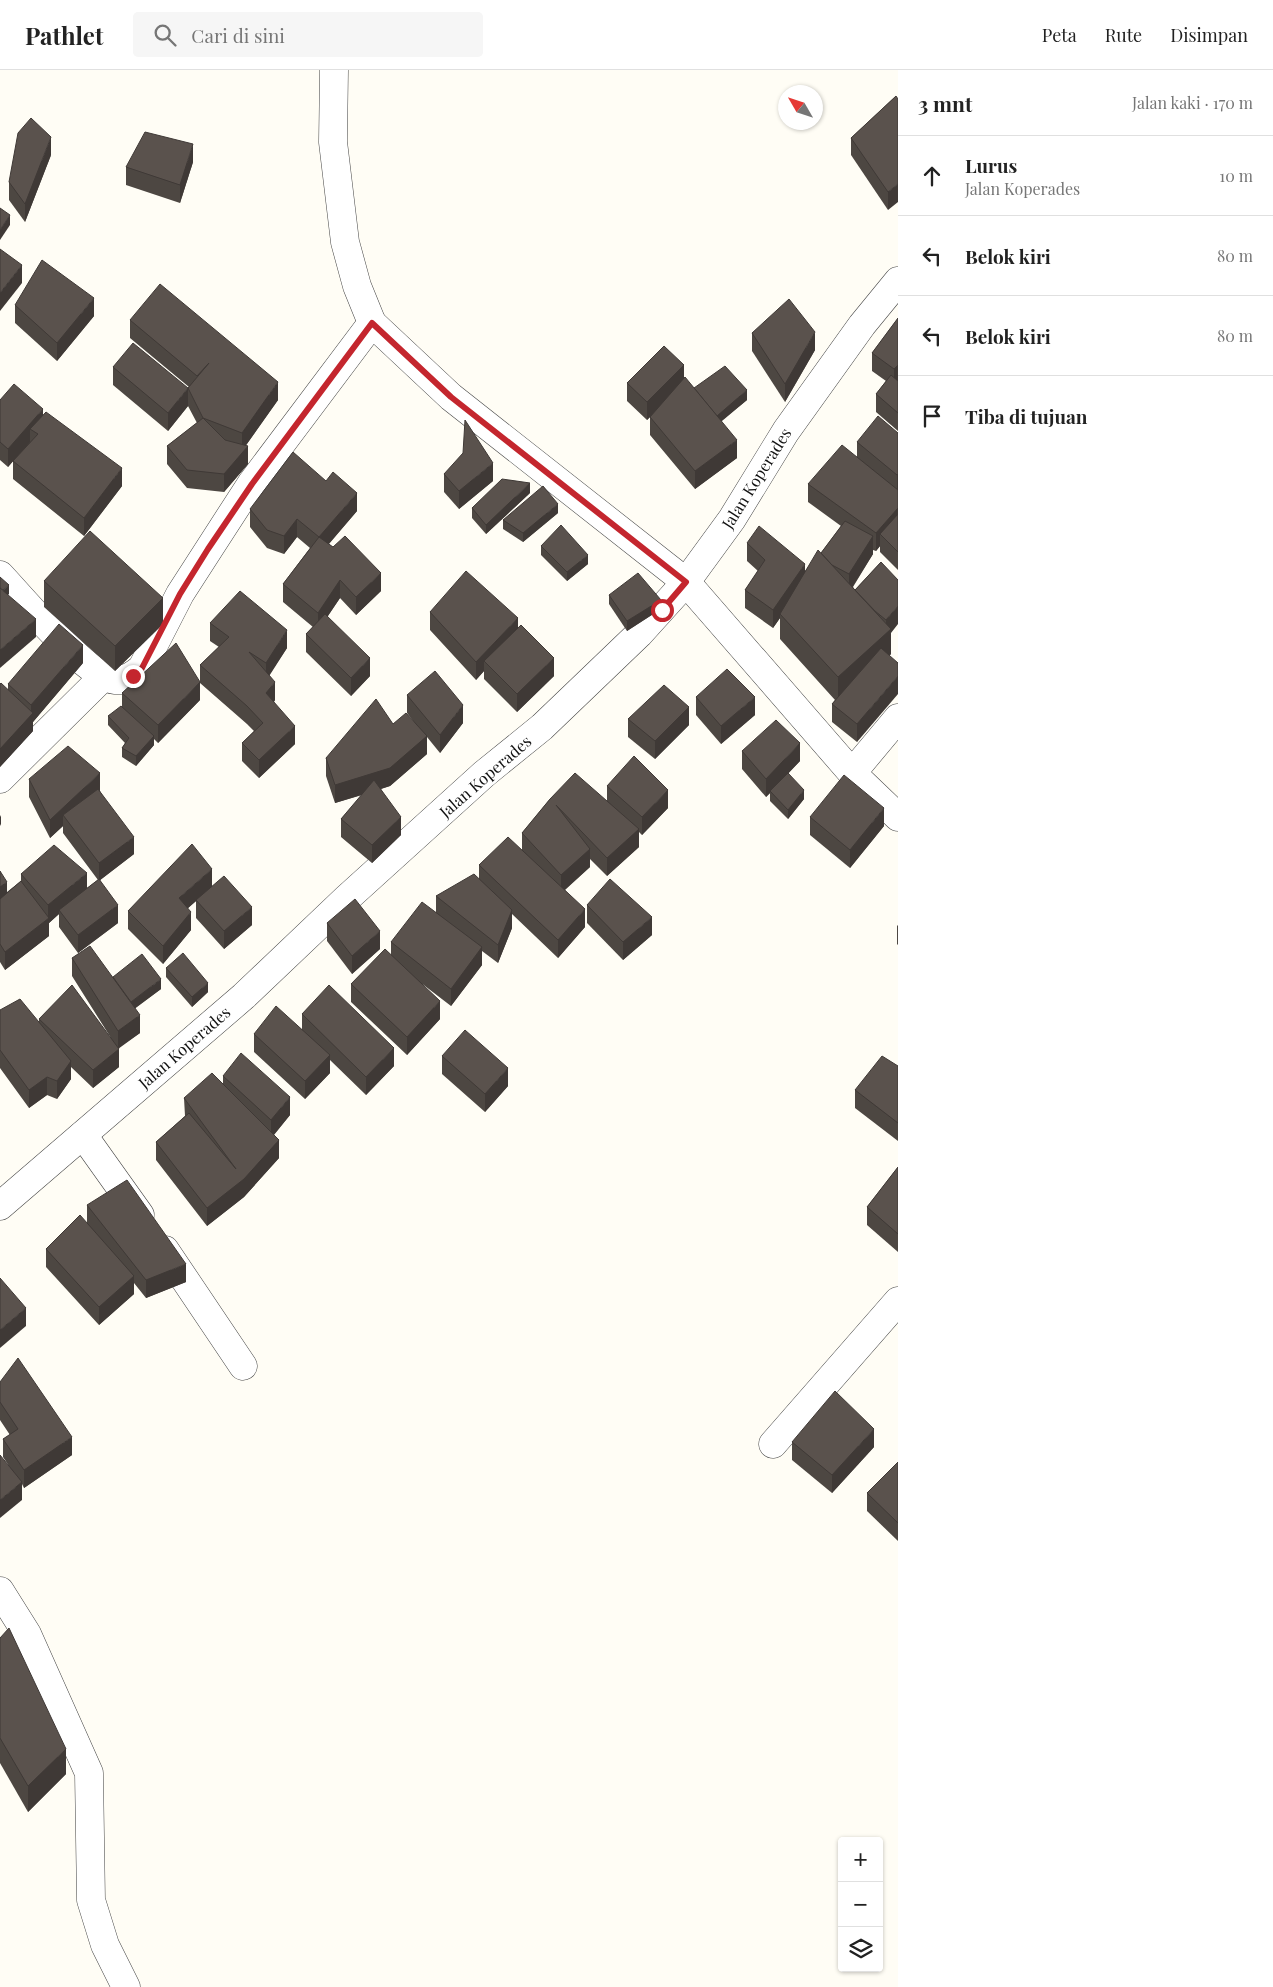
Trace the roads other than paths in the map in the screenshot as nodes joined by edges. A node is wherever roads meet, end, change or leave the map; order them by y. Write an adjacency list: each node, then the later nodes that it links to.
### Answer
1 (334, 70): 3 (street)
2 (898, 281): 5 (street, Jalan Koperades)
3 (372, 323): 5 (street); 6 (street)
4 (0, 575): 6 (street)
5 (686, 582): 8 (street); 11 (street, Jalan Koperades)
6 (103, 677): 9 (street)
7 (898, 718): 8 (street)
8 (852, 773): 10 (street)
9 (0, 779)
10 (898, 817)
11 (83, 1135): 12 (street, Jalan Koperades); 14 (street)
12 (0, 1206)
13 (892, 1318): 15 (street)
14 (243, 1366)
15 (773, 1444)
16 (0, 1591): 17 (street)
17 (126, 1987)

